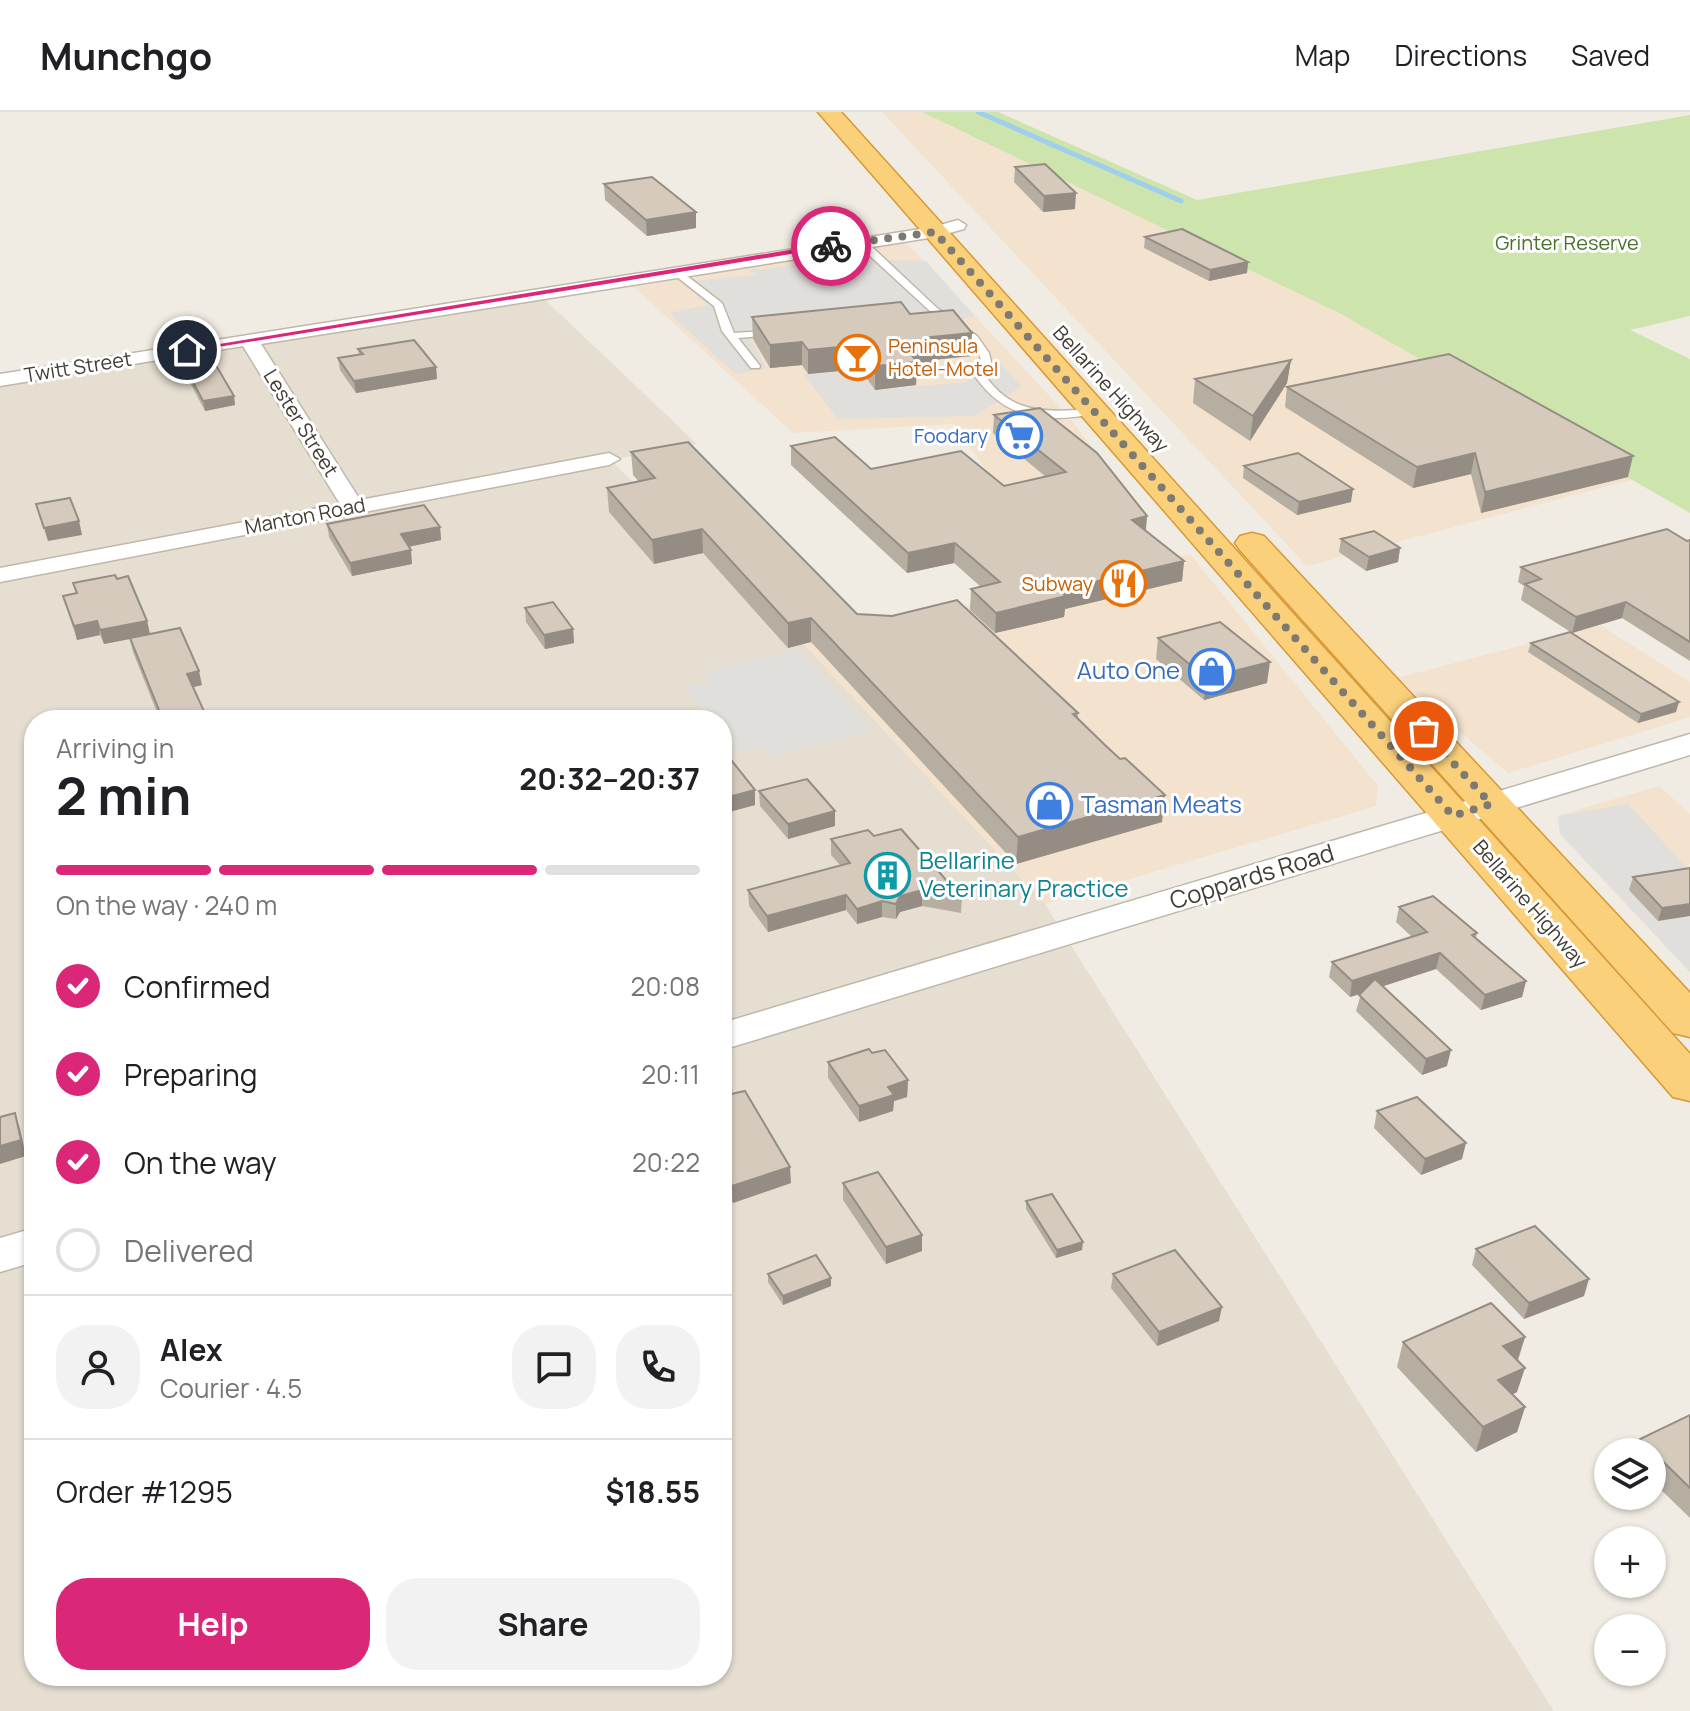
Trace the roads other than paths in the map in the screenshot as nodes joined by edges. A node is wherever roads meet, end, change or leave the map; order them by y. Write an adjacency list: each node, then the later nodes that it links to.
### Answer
1 (829, 112): 3 (highway, Bellarine Highway)
2 (855, 112): 3 (highway, Bellarine Highway)
3 (940, 227): 4 (street, Twitt Street); 13 (highway, Bellarine Highway)
4 (863, 240): 5 (street, Twitt Street); 6 (lane)
5 (675, 271): 9 (lane); 10 (street, Twitt Street)
6 (938, 314): 7 (lane); 13 (lane)
7 (918, 318)
8 (793, 330): 9 (lane)
9 (731, 336): 11 (lane)
10 (249, 340): 12 (street, Twitt Street); 15 (street, Lester Street)
11 (755, 366)
12 (0, 380)
13 (1111, 408): 19 (highway, Bellarine Highway)
14 (609, 459): 15 (street, Manton Road)
15 (353, 507): 17 (street, Manton Road)
16 (1228, 517): 19 (highway, Bellarine Highway)
17 (0, 575)
18 (1690, 744): 19 (street, Coppards Road)
19 (1472, 810): 20 (highway, Bellarine Highway); 21 (street, Coppards Road); 22 (highway, Bellarine Highway)
20 (1690, 1022)
21 (732, 1034)
22 (1690, 1085)
23 (24, 1248): 24 (street)
24 (0, 1255)

